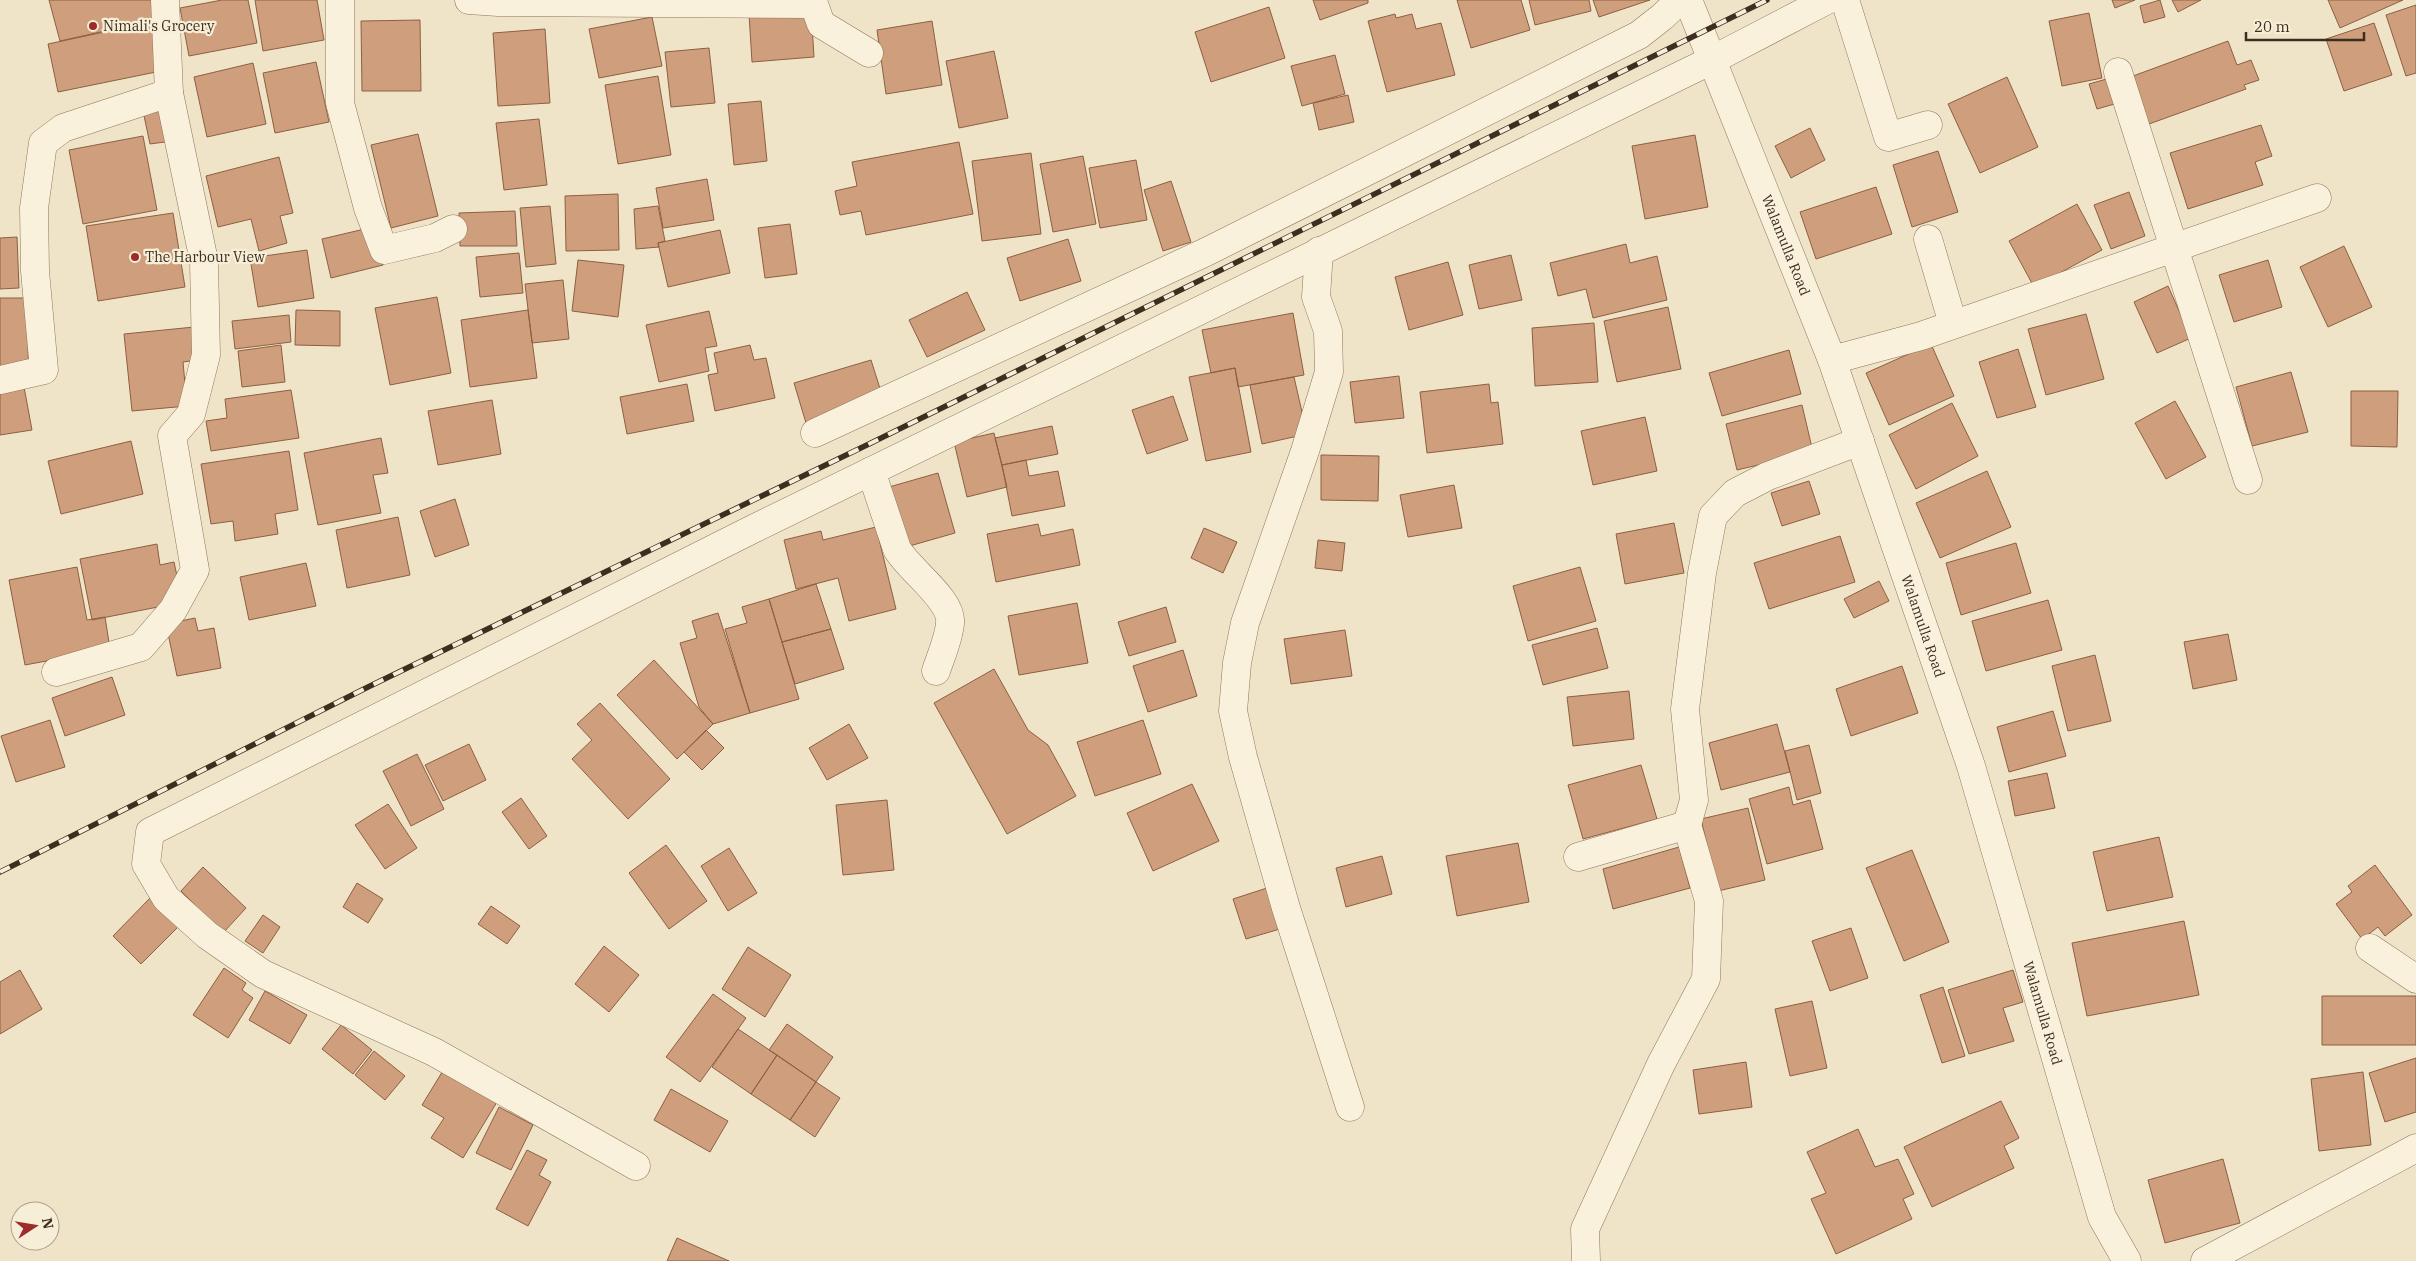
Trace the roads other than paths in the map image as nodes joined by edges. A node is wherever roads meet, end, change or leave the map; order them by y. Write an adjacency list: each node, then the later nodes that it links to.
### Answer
1 (166, 0): 12 (street)
2 (340, 0): 15 (street)
3 (469, 0): 8 (street)
4 (1680, 0): 22 (street)
5 (1688, 0): 10 (street, Walamulla Road)
6 (1828, 0): 10 (street)
7 (1845, 0): 13 (street)
8 (719, 1): 9 (street)
9 (869, 53)
10 (1712, 60): 18 (street); 20 (street, Walamulla Road)
11 (2118, 72): 17 (street)
12 (169, 93): 21 (street); 27 (street)
13 (1928, 124)
14 (2317, 198): 17 (street)
15 (453, 229)
16 (1928, 239): 19 (street)
17 (2174, 248): 19 (street); 25 (street)
18 (1319, 252): 24 (street); 32 (street)
19 (1953, 324): 20 (street)
20 (1832, 360): 23 (street, Walamulla Road)
21 (0, 380)
22 (815, 433)
23 (1860, 441): 28 (street); 36 (street, Walamulla Road)
24 (871, 471): 26 (street); 34 (street)
25 (2248, 480)
26 (936, 671)
27 (56, 672)
28 (1687, 825): 29 (street); 35 (street)
29 (1578, 857)
30 (2370, 948): 31 (street)
31 (2416, 979)
32 (1350, 1107)
33 (2416, 1148): 37 (street)
34 (636, 1166)
35 (1586, 1261)
36 (2127, 1261)
37 (2205, 1261)

